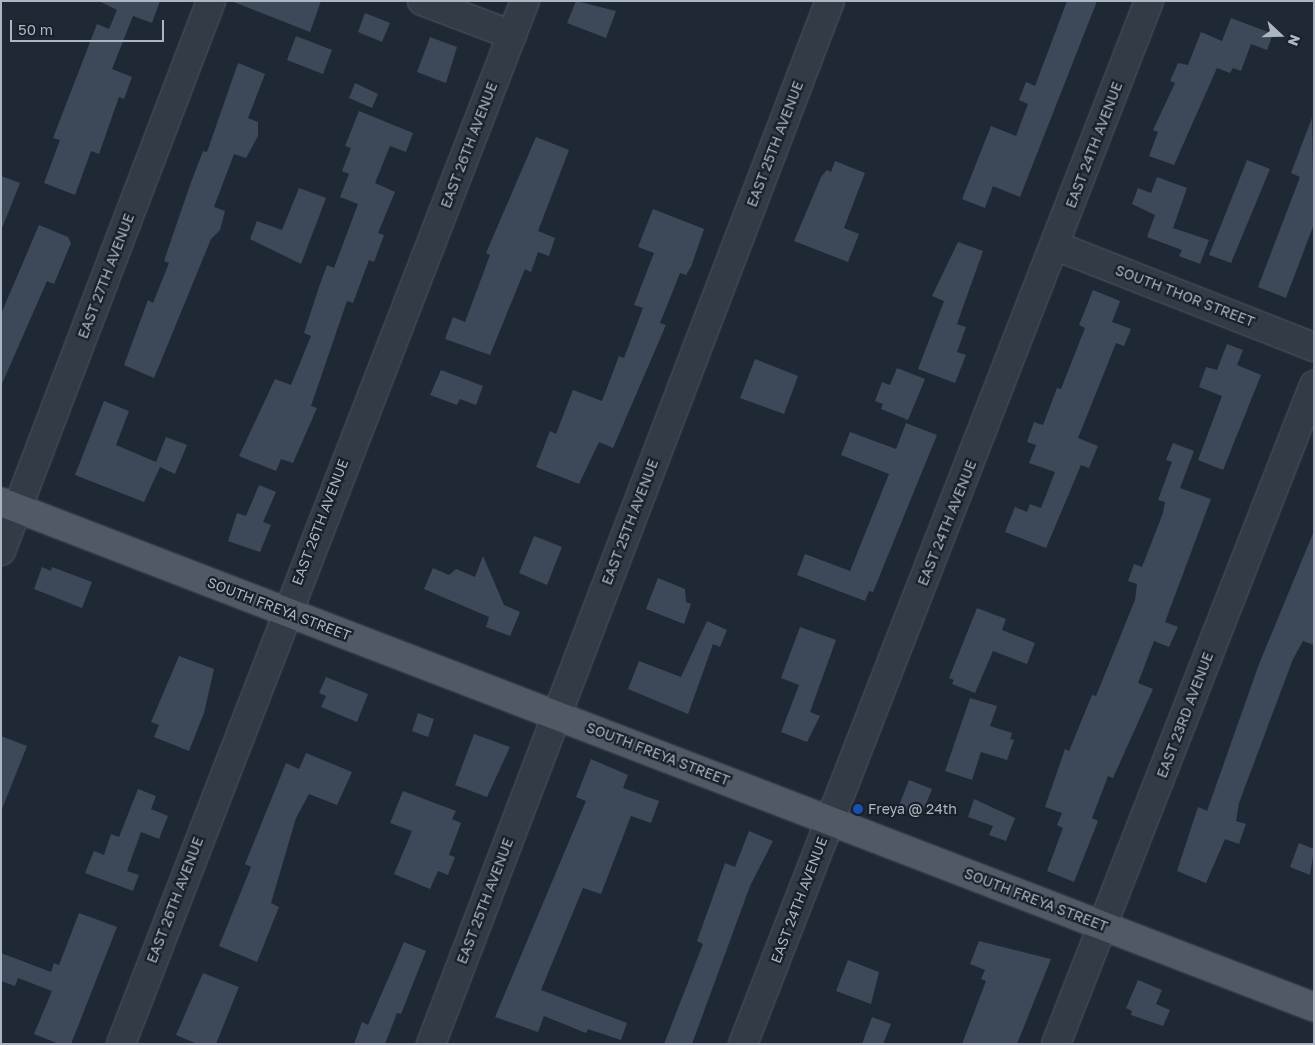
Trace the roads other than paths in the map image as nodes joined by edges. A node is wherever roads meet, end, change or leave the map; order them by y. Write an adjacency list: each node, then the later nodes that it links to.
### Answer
1 (211, 1): 10 (street, EAST 27TH AVENUE)
2 (422, 1): 6 (street)
3 (525, 1): 6 (street, EAST 26TH AVENUE)
4 (830, 1): 13 (street, EAST 25TH AVENUE)
5 (1149, 1): 7 (street, EAST 24TH AVENUE)
6 (512, 35): 12 (street, EAST 26TH AVENUE)
7 (1056, 246): 8 (street, SOUTH THOR STREET); 14 (street, EAST 24TH AVENUE)
8 (1314, 347)
9 (1314, 385): 15 (street, EAST 23RD AVENUE)
10 (9, 505): 11 (street, EAST 27TH AVENUE); 12 (main road, SOUTH FREYA STREET)
11 (1, 551)
12 (285, 612): 13 (main road, SOUTH FREYA STREET); 17 (street, EAST 26TH AVENUE)
13 (556, 715): 14 (main road, SOUTH FREYA STREET); 18 (street, EAST 25TH AVENUE)
14 (829, 820): 15 (main road, SOUTH FREYA STREET); 19 (street, EAST 24TH AVENUE)
15 (1102, 925): 16 (main road, SOUTH FREYA STREET); 20 (street, EAST 23RD AVENUE)
16 (1314, 1007)
17 (120, 1044)
18 (431, 1044)
19 (743, 1044)
20 (1056, 1044)

